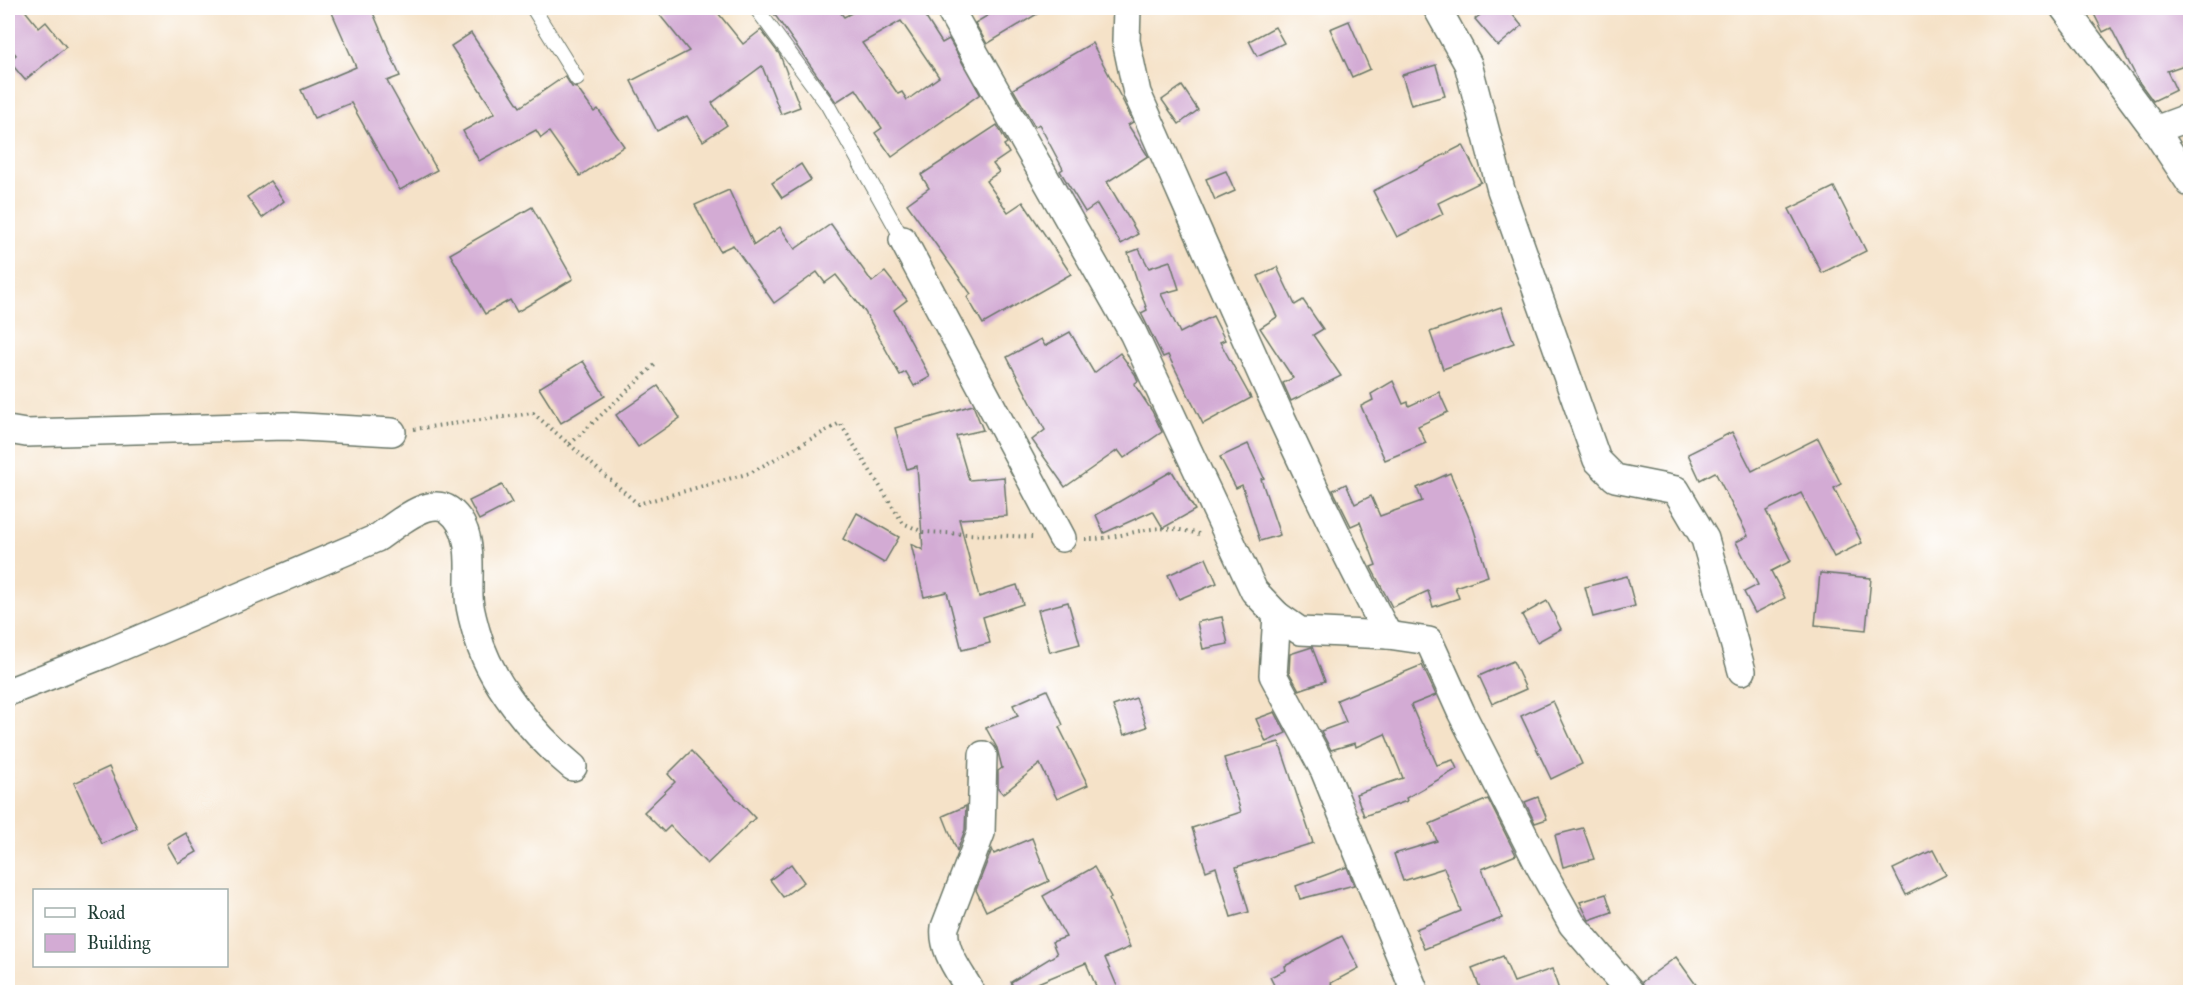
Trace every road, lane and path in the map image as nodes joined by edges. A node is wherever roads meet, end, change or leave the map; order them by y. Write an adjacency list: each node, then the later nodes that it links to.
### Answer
1 (533, 8): 7 (lane)
2 (756, 8): 11 (lane)
3 (949, 8): 17 (street)
4 (1127, 8): 19 (street)
5 (1437, 8): 20 (street)
6 (2064, 8): 9 (street)
7 (577, 79)
8 (2190, 117): 9 (street)
9 (2155, 130): 10 (street)
10 (2190, 183)
11 (903, 240): 16 (street)
12 (657, 363): 15 (path)
13 (8, 430): 14 (street)
14 (392, 432): 15 (path)
15 (570, 444): 16 (path)
16 (1062, 538): 17 (path)
17 (1233, 544): 18 (street)
18 (1277, 615): 19 (street); 25 (street)
19 (1388, 635): 26 (street)
20 (1743, 671)
21 (8, 692): 23 (street)
22 (983, 755): 24 (street)
23 (573, 767)
24 (971, 993)
25 (1415, 993)
26 (1630, 993)

